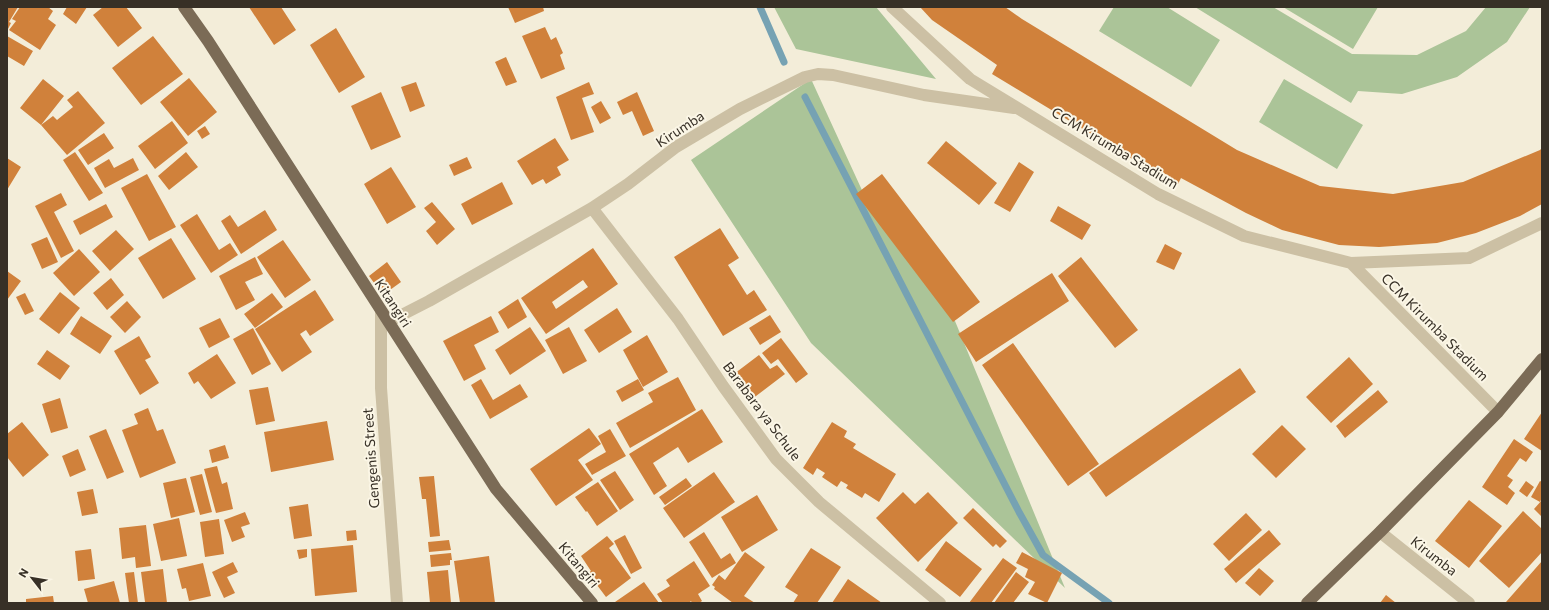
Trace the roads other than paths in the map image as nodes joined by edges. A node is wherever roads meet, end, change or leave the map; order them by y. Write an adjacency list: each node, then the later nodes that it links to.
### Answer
1 (184, 7): 7 (main road, Kitangiri)
2 (892, 7): 3 (street, CCM Kirumba Stadium)
3 (1019, 108): 4 (street, Kirumba); 6 (street, CCM Kirumba Stadium)
4 (592, 208): 8 (street, Kirumba); 14 (street, Barabara ya Schule)
5 (1542, 223): 6 (street, CCM Kirumba Stadium)
6 (1351, 263): 10 (street, CCM Kirumba Stadium)
7 (381, 312): 8 (main road, Kitangiri); 12 (street, Gengenis Street)
8 (388, 322): 13 (main road, Kitangiri)
9 (1542, 359): 10 (main road)
10 (1498, 412): 11 (main road)
11 (1380, 532): 15 (main road); 16 (street, Kirumba)
12 (397, 603)
13 (592, 603)
14 (940, 603)
15 (1307, 603)
16 (1469, 603)

